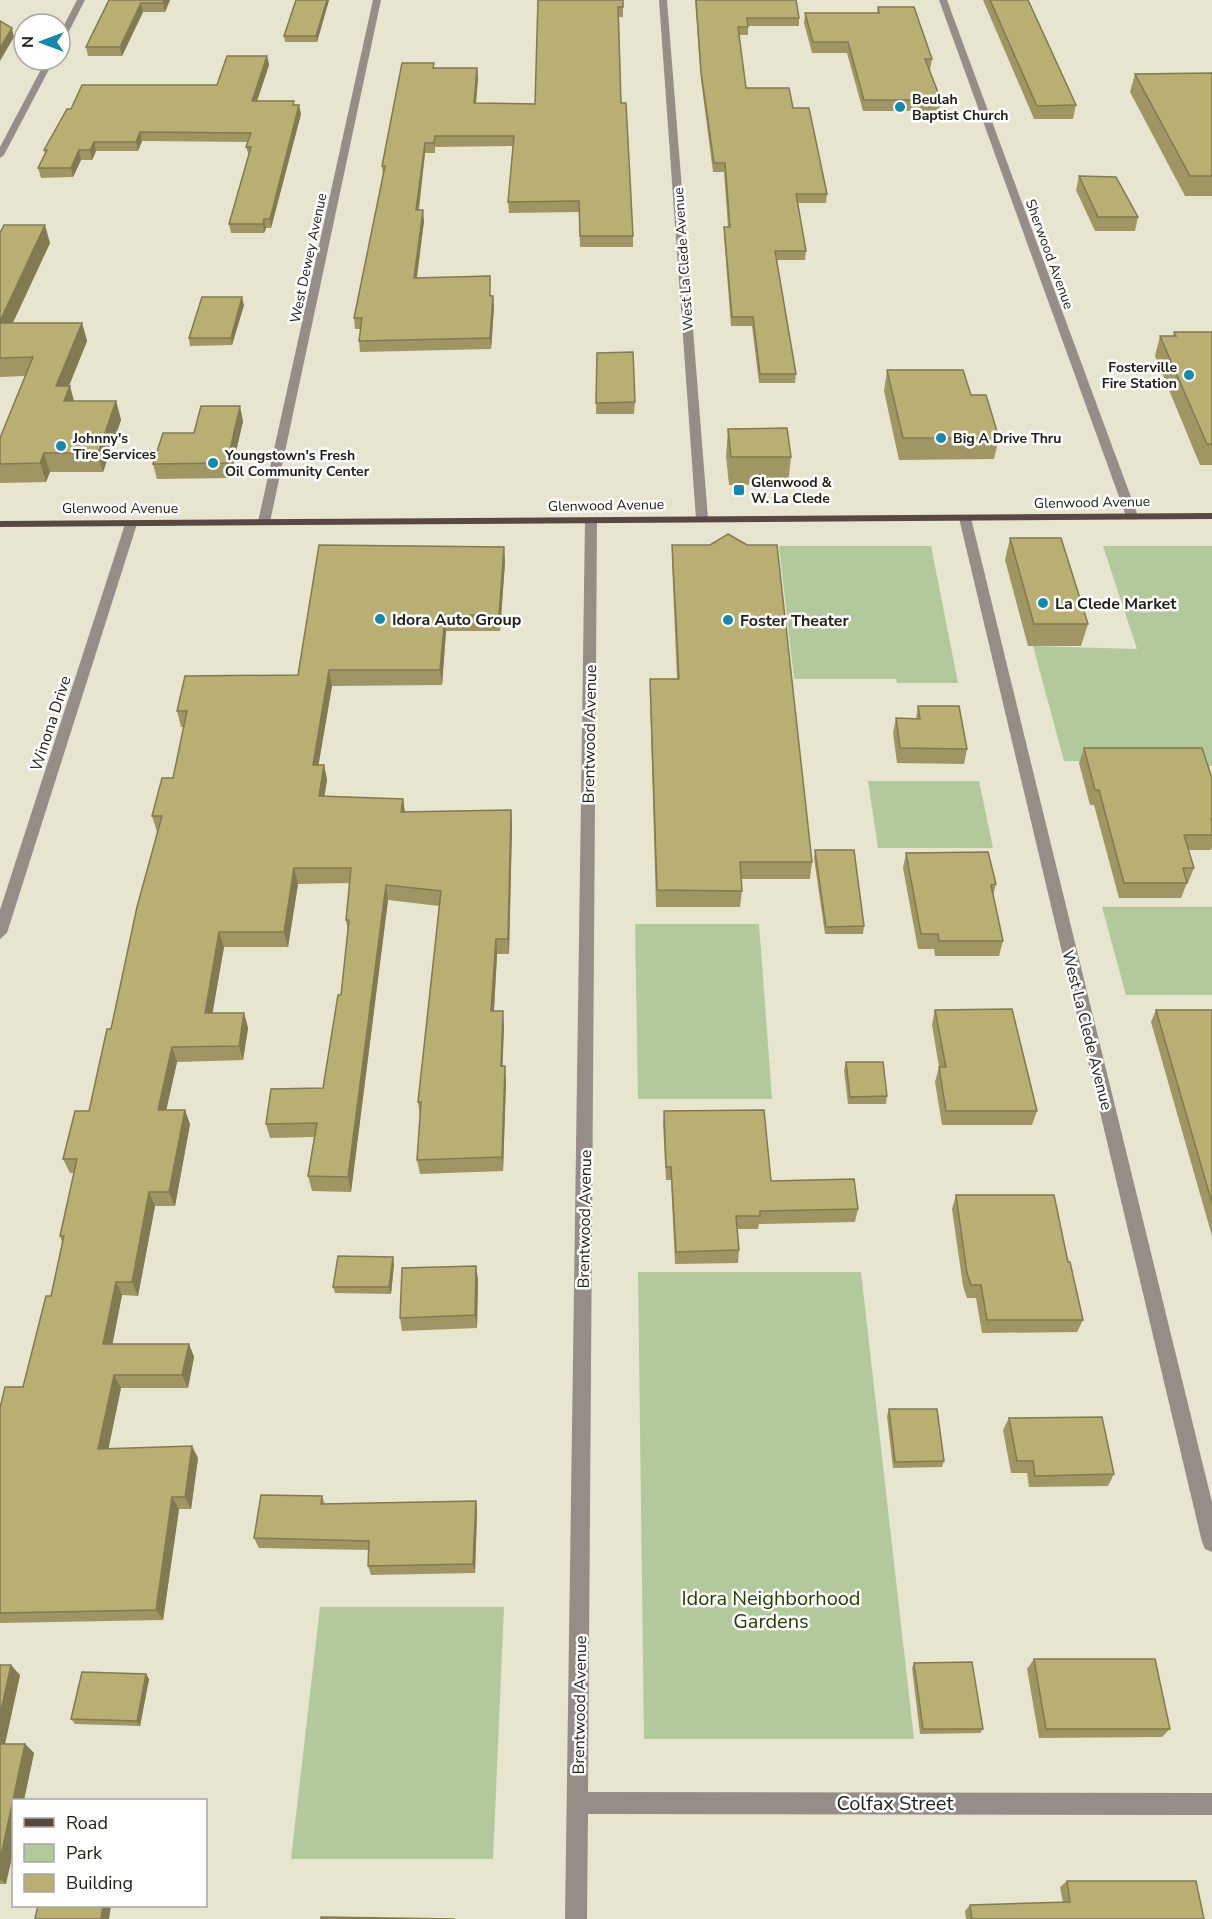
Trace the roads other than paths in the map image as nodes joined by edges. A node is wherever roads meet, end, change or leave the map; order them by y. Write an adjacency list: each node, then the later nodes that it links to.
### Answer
1 (81, 0): 5 (street)
2 (377, 0): 13 (street, West Dewey Avenue)
3 (663, 0): 11 (street, West La Clede Avenue)
4 (943, 0): 8 (street, Sherwood Avenue)
5 (72, 18)
6 (44, 72): 7 (street)
7 (0, 155)
8 (1132, 516): 9 (main road, Glenwood Avenue); 10 (main road, Glenwood Avenue)
9 (1212, 516)
10 (964, 518): 11 (main road, Glenwood Avenue); 17 (street, West La Clede Avenue)
11 (702, 519): 12 (main road, Glenwood Avenue)
12 (591, 520): 13 (main road, Glenwood Avenue); 18 (street, Brentwood Avenue)
13 (264, 522): 15 (main road, Glenwood Avenue)
14 (0, 524): 15 (main road, Glenwood Avenue)
15 (131, 524): 16 (street, Winona Drive)
16 (0, 933)
17 (1212, 1542)
18 (578, 1803): 19 (street, Colfax Street); 20 (street, Brentwood Avenue)
19 (1212, 1804)
20 (576, 1919)

